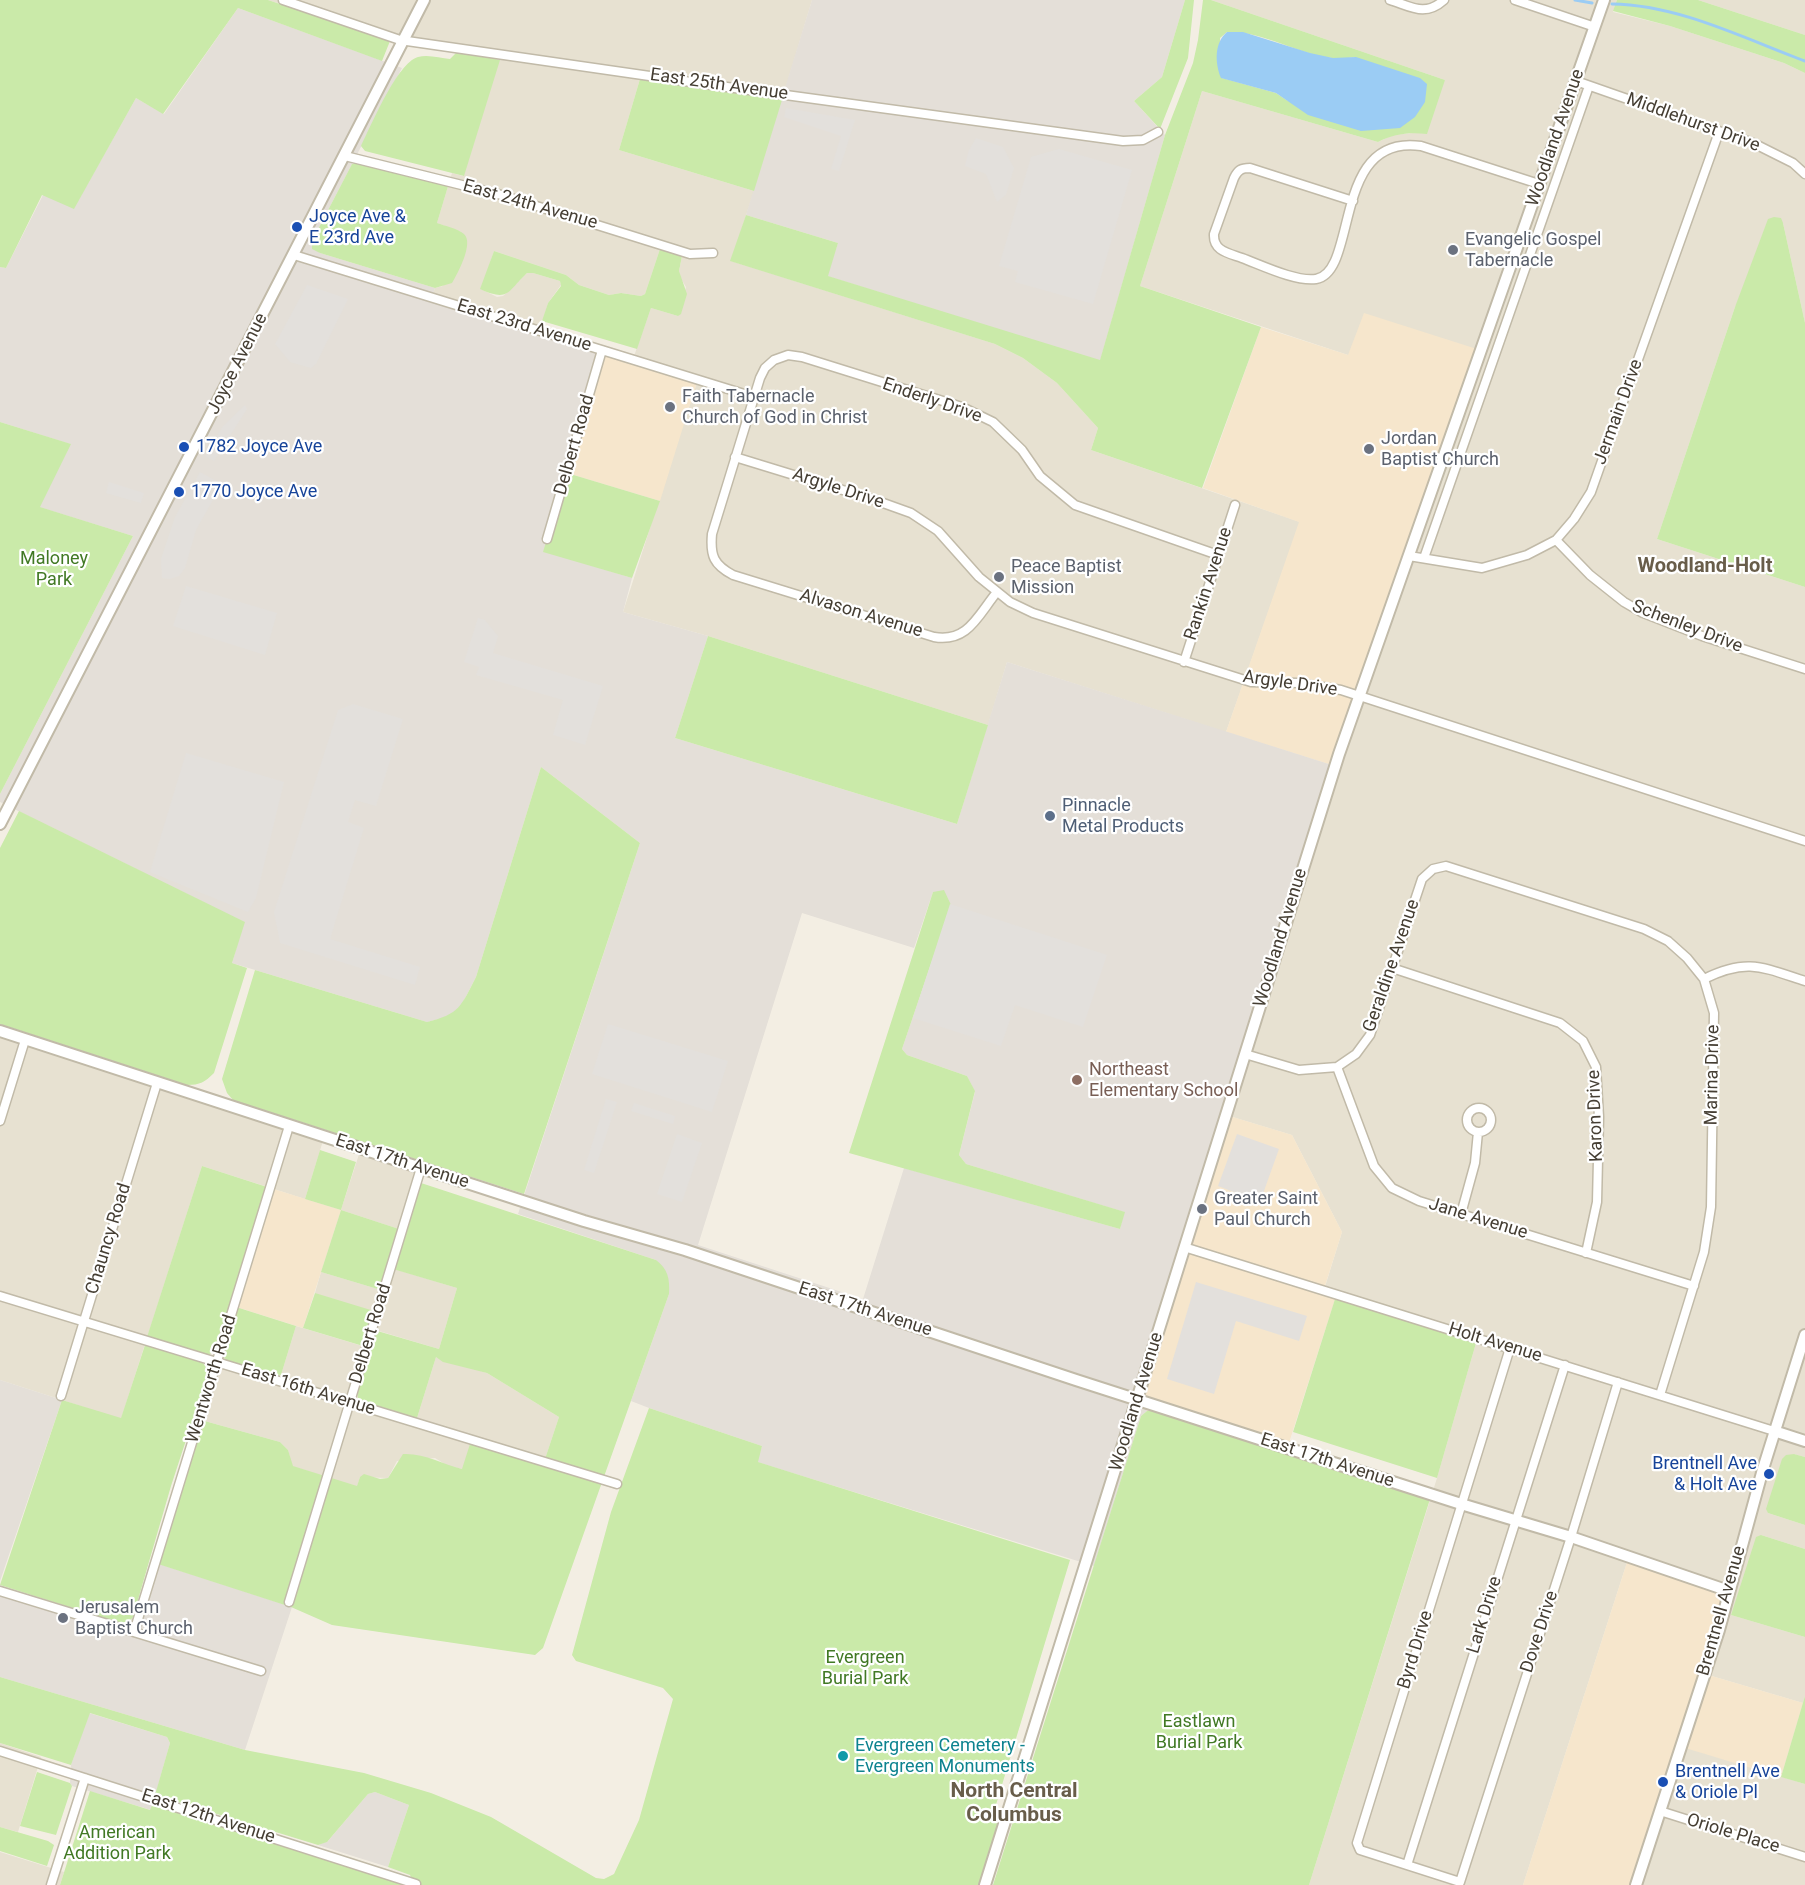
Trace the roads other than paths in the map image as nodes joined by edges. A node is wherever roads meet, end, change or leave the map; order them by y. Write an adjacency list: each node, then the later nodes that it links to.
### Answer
1 (284, 0): 8 (street, East 25th Avenue)
2 (424, 0): 8 (street, Joyce Avenue)
3 (1390, 0): 4 (street)
4 (1444, 0)
5 (1515, 0): 7 (street)
6 (1604, 0): 7 (street, Woodland Avenue)
7 (1595, 27): 9 (street, Woodland Avenue)
8 (403, 40): 11 (street, East 25th Avenue); 13 (street, Joyce Avenue)
9 (1576, 81): 10 (street, Middlehurst Drive); 15 (street, Woodland Avenue)
10 (1589, 86): 12 (street, Middlehurst Drive); 27 (street)
11 (1158, 132)
12 (1719, 132): 14 (street, Middlehurst Drive); 24 (street, Jermain Drive)
13 (345, 156): 17 (street, East 24th Avenue); 18 (street, Joyce Avenue)
14 (1805, 174)
15 (1539, 184): 16 (street); 26 (street, Woodland Avenue)
16 (1353, 201): 16 (street)
17 (713, 253)
18 (294, 255): 19 (street, East 23rd Avenue); 32 (street, Joyce Avenue)
19 (602, 350): 20 (street, East 23rd Avenue); 23 (street, Delbert Road)
20 (754, 397): 21 (street); 25 (street, Enderly Drive)
21 (735, 457): 28 (street, Argyle Drive); 28 (street, Alvason Avenue)
22 (1235, 506): 25 (street, Rankin Avenue)
23 (548, 539)
24 (1556, 540): 27 (street, Jermain Drive); 30 (street, Schenley Drive)
25 (1218, 555): 29 (street, Rankin Avenue)
26 (1409, 556): 27 (street, Jermain Drive); 31 (street, Woodland Avenue)
27 (1424, 558)
28 (996, 592): 29 (street, Argyle Drive)
29 (1184, 662): 31 (street, Argyle Drive)
30 (1805, 669)
31 (1359, 696): 33 (street, Argyle Drive); 40 (street, Woodland Avenue)
32 (0, 824)
33 (1805, 841)
34 (1433, 869): 35 (street, Geraldine Avenue); 36 (street, Marina Drive)
35 (1392, 968): 41 (street, Geraldine Avenue); 49 (street, Karon Drive)
36 (1704, 979): 37 (street); 50 (street, Marina Drive)
37 (1805, 981)
38 (0, 1031): 39 (street, East 17th Avenue)
39 (25, 1040): 42 (street, East 17th Avenue); 43 (street)
40 (1245, 1054): 41 (street); 48 (street, Woodland Avenue)
41 (1337, 1067): 47 (street, Jane Avenue)
42 (157, 1083): 44 (street, East 17th Avenue); 52 (street, Chauncy Road)
43 (0, 1120)
44 (289, 1126): 46 (street, East 17th Avenue); 55 (street, Wentworth Road)
45 (1478, 1132): 47 (street)
46 (421, 1168): 60 (street, East 17th Avenue); 61 (street, Delbert Road)
47 (1461, 1214): 49 (street, Jane Avenue)
48 (1184, 1247): 54 (street, Holt Avenue); 60 (street, Woodland Avenue)
49 (1586, 1253): 50 (street, Jane Avenue)
50 (1694, 1287): 58 (street, Marina Drive)
51 (0, 1296): 52 (street, East 16th Avenue)
52 (84, 1322): 55 (street, East 16th Avenue); 59 (street, Chauncy Road)
53 (1805, 1335): 62 (street, Brentnell Avenue)
54 (1510, 1348): 56 (street, Holt Avenue); 65 (street, Byrd Drive)
55 (217, 1362): 61 (street, East 16th Avenue); 71 (street, Wentworth Road)
56 (1565, 1365): 57 (street, Holt Avenue); 66 (street, Lark Drive)
57 (1618, 1382): 58 (street, Holt Avenue); 67 (street, Dove Drive)
58 (1660, 1395): 62 (street, Holt Avenue)
59 (61, 1396)
60 (1138, 1399): 65 (street, East 17th Avenue); 81 (street, Woodland Avenue)
61 (350, 1403): 64 (street, East 16th Avenue); 70 (street, Delbert Road)
62 (1774, 1431): 63 (street, Holt Avenue); 69 (street, Brentnell Avenue)
63 (1805, 1441)
64 (617, 1484)
65 (1461, 1504): 66 (street, East 17th Avenue); 77 (street, Byrd Drive)
66 (1515, 1521): 67 (street, East 17th Avenue); 77 (street, Lark Drive)
67 (1571, 1537): 69 (street, East 17th Avenue); 78 (street, Dove Drive)
68 (0, 1591): 71 (street)
69 (1729, 1591): 75 (street, Brentnell Avenue)
70 (289, 1602)
71 (134, 1632): 72 (street)
72 (261, 1671)
73 (0, 1751): 74 (street, East 12th Avenue)
74 (85, 1778): 79 (street, East 12th Avenue); 80 (street)
75 (1660, 1811): 76 (street, Oriole Place); 82 (street, Brentnell Avenue)
76 (1805, 1857)
77 (1407, 1865): 78 (street, Byrd Drive)
78 (1460, 1882)
79 (416, 1884)
80 (51, 1885)
81 (985, 1885)
82 (1636, 1885)

